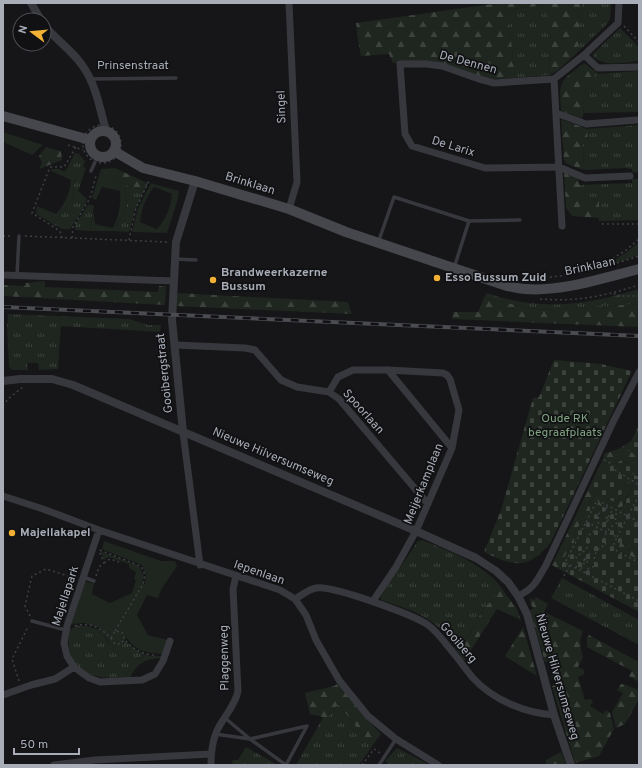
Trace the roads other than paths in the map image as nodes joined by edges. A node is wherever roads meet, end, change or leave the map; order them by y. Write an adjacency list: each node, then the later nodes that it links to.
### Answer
1 (31, 3): 4 (street)
2 (289, 3): 23 (street, Singel)
3 (619, 3): 6 (street)
4 (36, 12)
5 (52, 35): 9 (street, Prinsenstraat)
6 (584, 55): 7 (street); 11 (street)
7 (639, 67)
8 (400, 77): 11 (street, De Dennen); 19 (street, De Larix)
9 (90, 78): 10 (lane, Prinsenstraat); 15 (street, Prinsenstraat)
10 (176, 78)
11 (554, 79): 12 (street)
12 (556, 113): 14 (street); 19 (street)
13 (3, 116): 16 (main road)
14 (637, 120)
15 (106, 131): 16 (main road); 17 (main road)
16 (90, 140): 17 (main road)
17 (114, 150): 22 (main road, Brinklaan)
18 (95, 162): 20 (lane)
19 (559, 167): 21 (street); 26 (street)
20 (91, 171)
21 (630, 176)
22 (195, 181): 23 (main road, Brinklaan); 29 (street, Gooibergstraat)
23 (289, 209): 28 (main road, Brinklaan)
24 (520, 220): 25 (lane)
25 (469, 221): 28 (lane); 31 (lane)
26 (562, 226)
27 (19, 236): 34 (lane)
28 (378, 243): 31 (main road, Brinklaan)
29 (175, 259): 30 (lane); 35 (street, Gooibergstraat)
30 (196, 260)
31 (453, 269): 32 (main road, Brinklaan)
32 (639, 269)
33 (3, 274): 34 (street)
34 (17, 275): 35 (street)
35 (174, 281): 36 (street, Gooibergstraat)
36 (175, 345): 40 (street, Spoorlaan); 41 (street, Gooibergstraat)
37 (388, 370): 40 (street, Meijerkamplaan); 42 (street); 42 (street, Meijerkamplaan)
38 (639, 372): 51 (street)
39 (3, 381): 41 (street, Nieuwe Hilversumseweg)
40 (329, 392): 44 (street, Spoorlaan)
41 (183, 432): 46 (street, Nieuwe Hilversumseweg); 47 (street, Gooibergstraat)
42 (452, 448): 44 (street, Meijerkamplaan)
43 (3, 496): 45 (street, Iepenlaan)
44 (428, 504): 46 (street, Meijerkamplaan)
45 (99, 530): 47 (street, Iepenlaan); 49 (street, Majellapark)
46 (416, 531): 51 (street, Nieuwe Hilversumseweg); 53 (street, Meijerkamplaan)
47 (200, 565): 48 (street, Iepenlaan)
48 (236, 576): 52 (street, Iepenlaan); 60 (street, Plaggenweg)
49 (83, 577): 50 (lane); 55 (street, Majellapark)
50 (94, 581)
51 (518, 596): 59 (street, Nieuwe Hilversumseweg)
52 (295, 599): 53 (street, Gooiberg); 63 (street, Iepenlaan)
53 (373, 601): 59 (street, Gooiberg)
54 (32, 621): 55 (lane)
55 (66, 630): 57 (street, Majellapark)
56 (170, 642): 57 (street, Majellapark)
57 (74, 667): 58 (street)
58 (3, 695)
59 (554, 715): 69 (street, Nieuwe Hilversumseweg)
60 (225, 718): 61 (street, Plaggenweg); 62 (lane)
61 (215, 734): 62 (lane); 64 (street, Plaggenweg)
62 (250, 739): 62 (lane)
63 (396, 739): 67 (lane); 68 (street, Iepenlaan)
64 (211, 754): 65 (street); 66 (street, Plaggenweg)
65 (54, 765)
66 (211, 765)
67 (379, 765)
68 (438, 765)
69 (571, 765)

